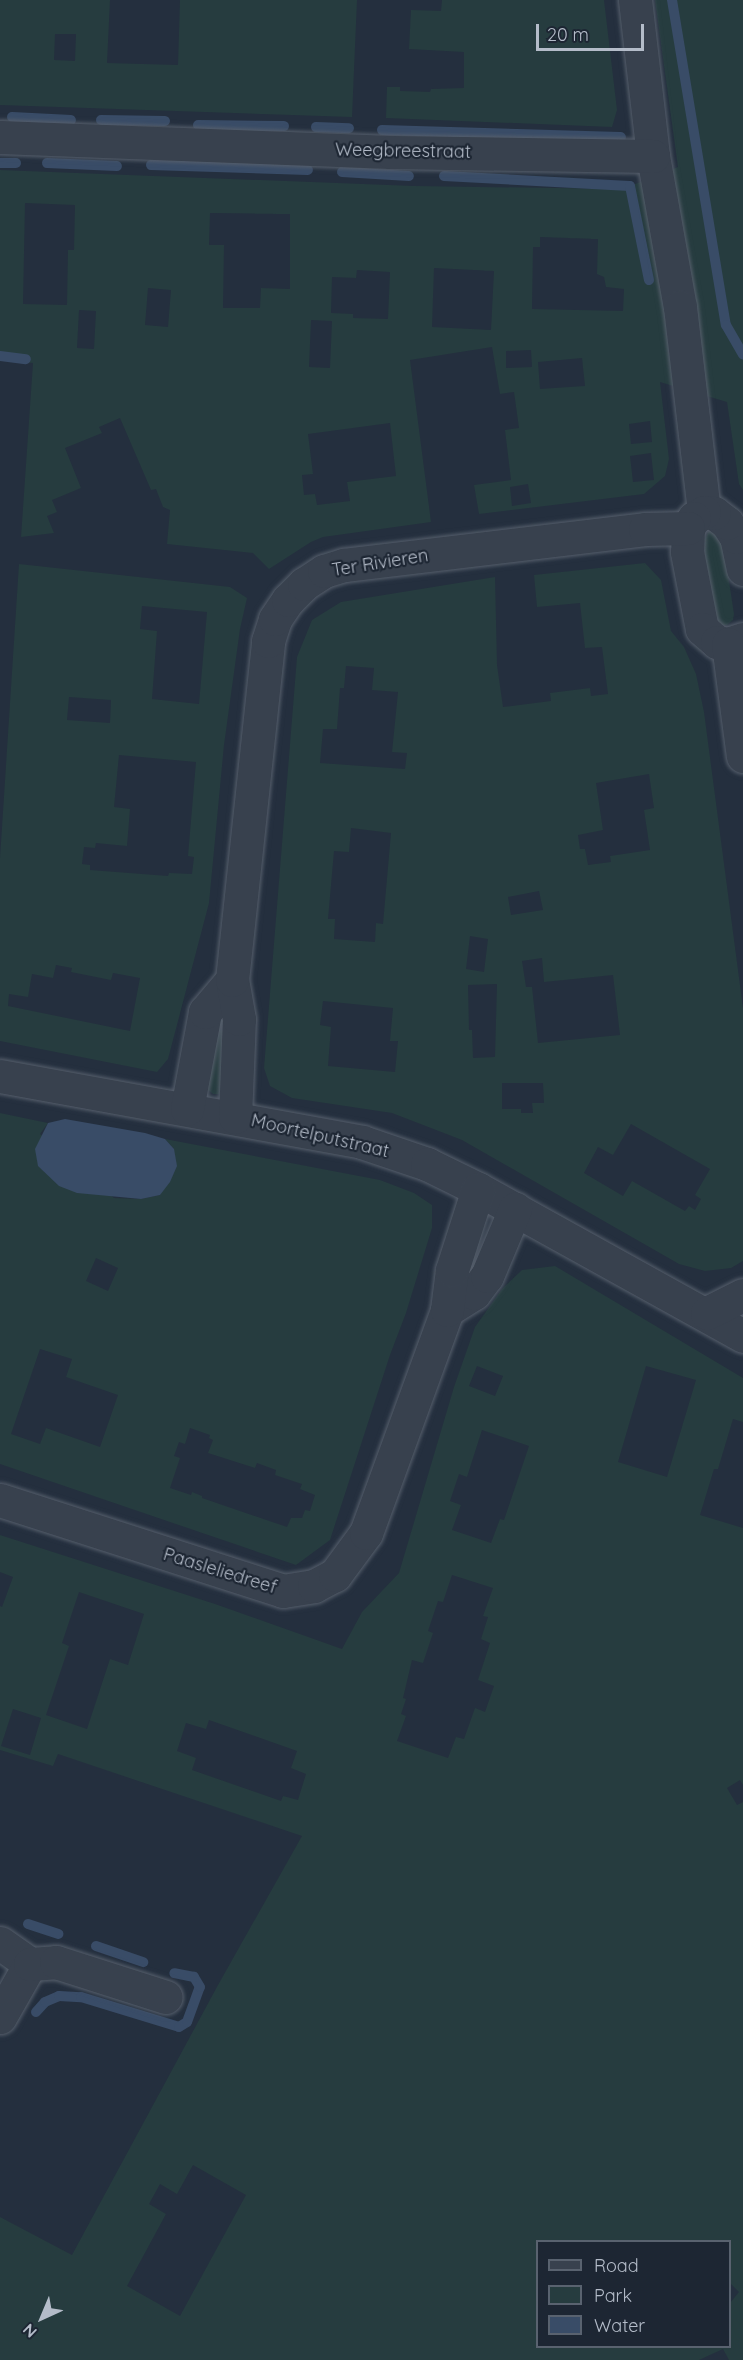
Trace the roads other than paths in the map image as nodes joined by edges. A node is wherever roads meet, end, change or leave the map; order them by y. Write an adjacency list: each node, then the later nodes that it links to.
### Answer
1 (635, 0): 3 (street)
2 (0, 137): 3 (street, Weegbreestraat)
3 (653, 156): 4 (street)
4 (696, 520): 5 (street); 6 (street); 8 (street, Ter Rivieren)
5 (743, 569)
6 (736, 641): 7 (street)
7 (743, 756)
8 (232, 980): 10 (street); 11 (street, Ter Rivieren)
9 (0, 1076): 10 (street, Moortelputstraat)
10 (186, 1109): 11 (street, Moortelputstraat)
11 (235, 1117): 12 (street, Moortelputstraat)
12 (478, 1189): 13 (street, Moortelputstraat); 15 (street, Paasleliedreef)
13 (515, 1209): 15 (street); 16 (street, Moortelputstraat)
14 (743, 1295): 16 (street)
15 (447, 1310): 18 (street, Paasleliedreef)
16 (707, 1313): 17 (street, Moortelputstraat)
17 (743, 1336)
18 (0, 1500)
19 (0, 1943): 20 (street)
20 (30, 1964): 21 (street); 22 (street)
21 (166, 1997)
22 (0, 2017)

